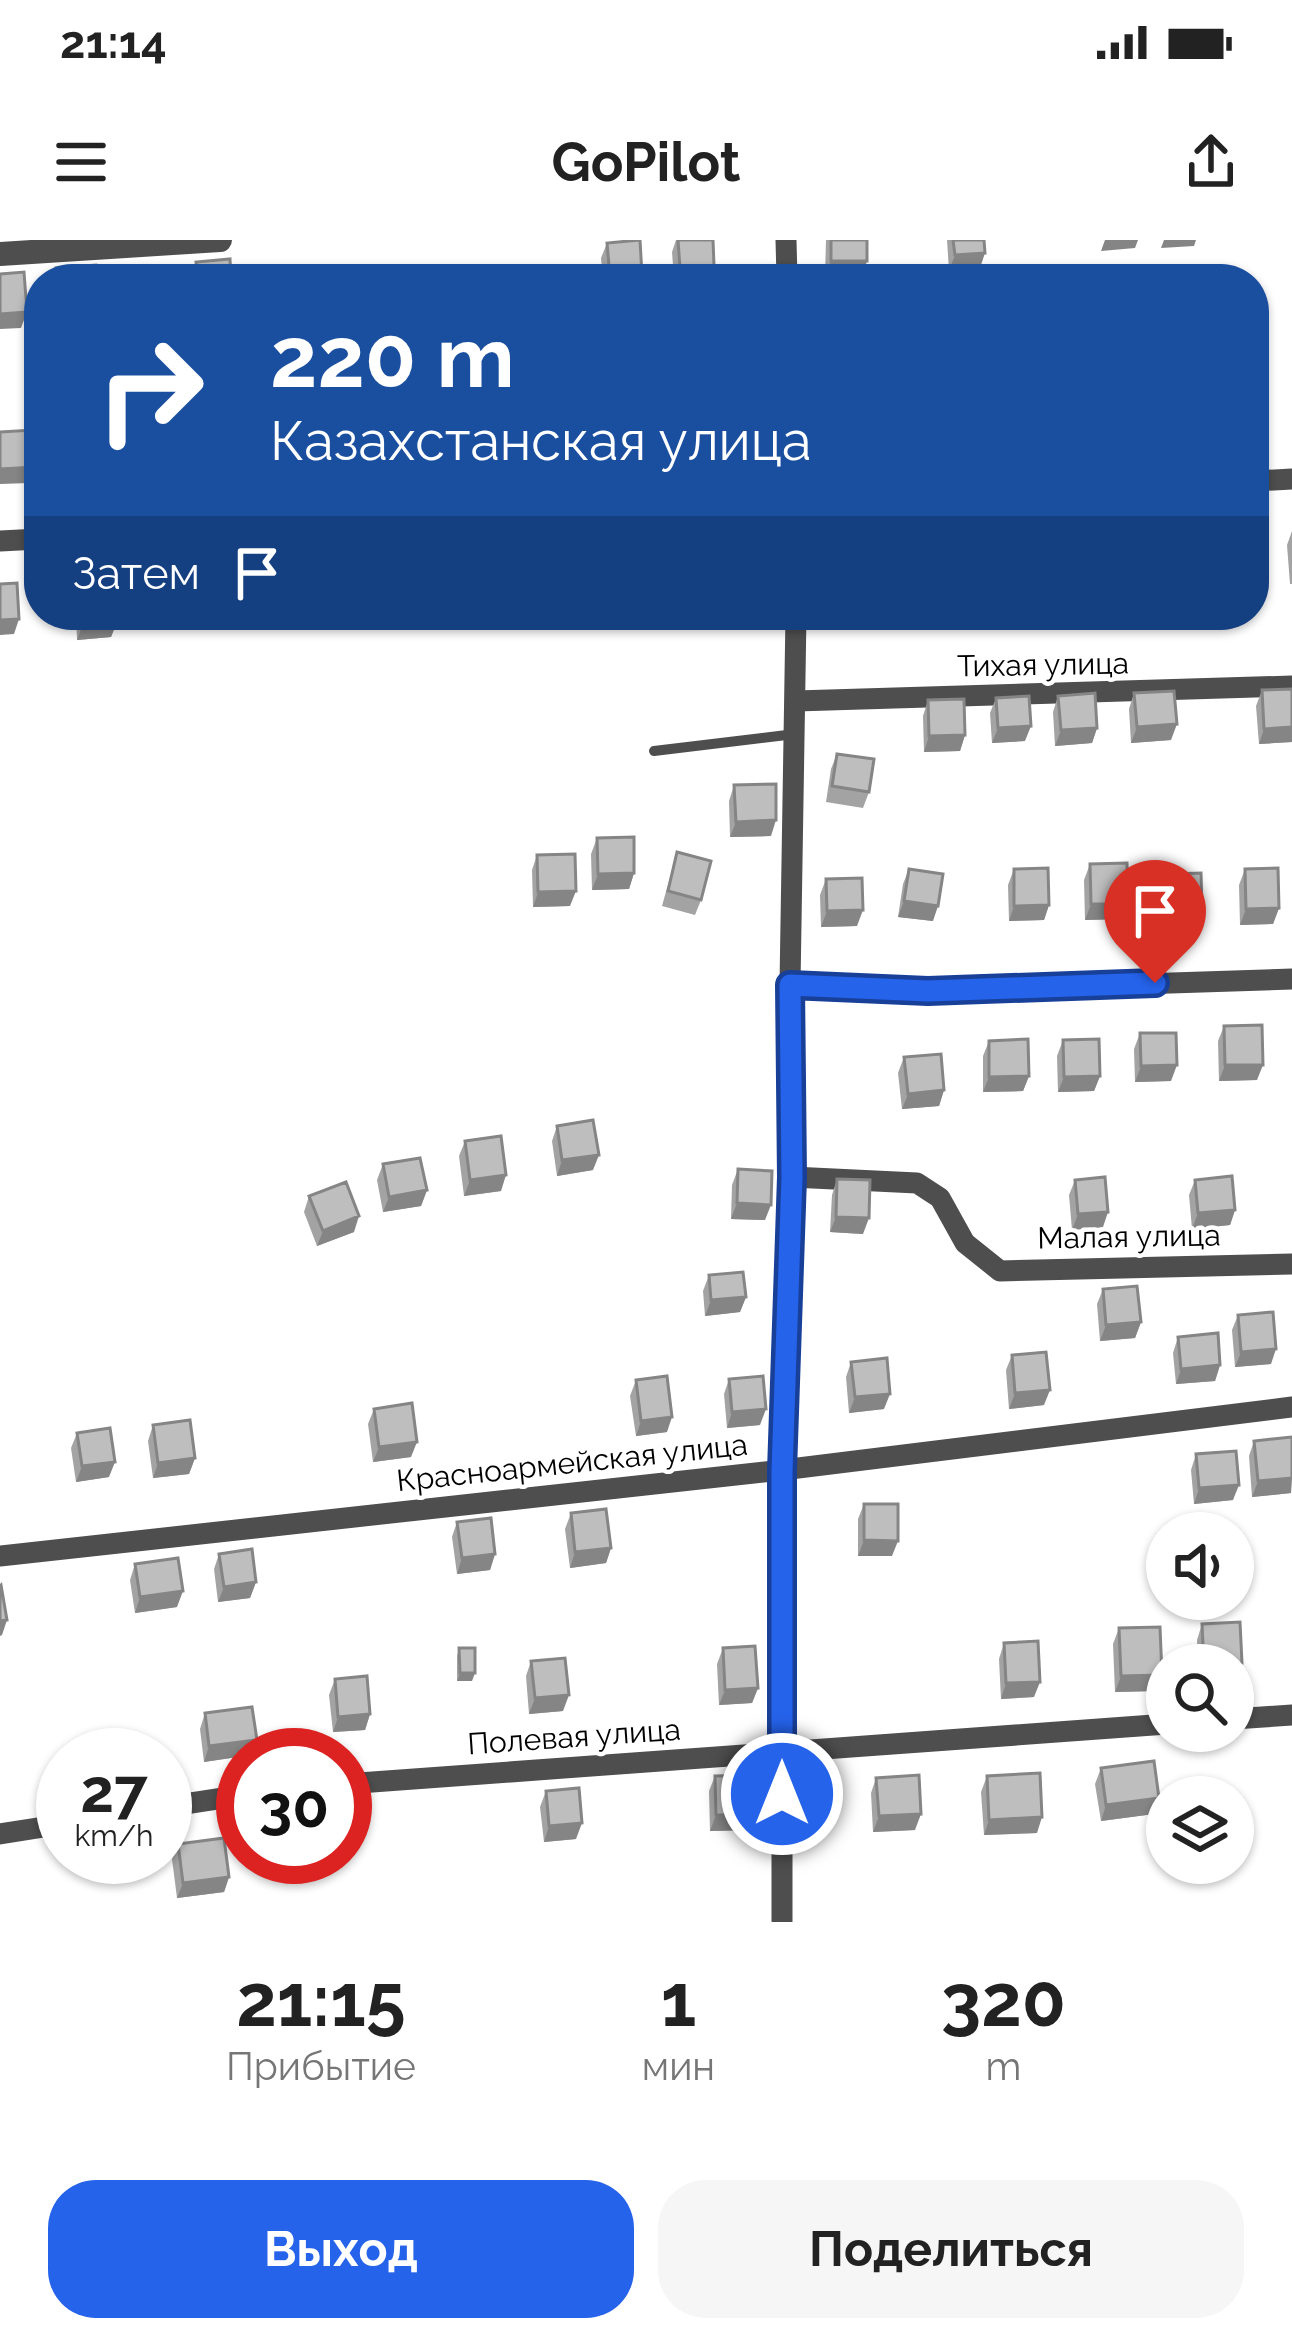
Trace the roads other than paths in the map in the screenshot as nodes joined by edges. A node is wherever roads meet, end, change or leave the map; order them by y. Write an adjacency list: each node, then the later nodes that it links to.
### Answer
1 (220, 240): 2 (street)
2 (0, 254)
3 (796, 630): 5 (street)
4 (1292, 686): 5 (street, Тихая улица)
5 (796, 700): 6 (street)
6 (795, 734): 7 (lane); 9 (street)
7 (654, 751)
8 (1292, 979): 9 (street)
9 (790, 985): 10 (street)
10 (792, 1177): 11 (street, Малая улица); 13 (street)
11 (1292, 1264)
12 (1292, 1406): 13 (street, Красноармейская улица)
13 (782, 1471): 14 (street, Красноармейская улица); 18 (street)
14 (0, 1556)
15 (1292, 1715): 16 (street)
16 (1254, 1718)
17 (1146, 1725): 18 (street, Полевая улица)
18 (783, 1751): 19 (street, Полевая улица); 22 (street)
19 (372, 1782)
20 (36, 1828): 21 (street)
21 (0, 1834)
22 (782, 1922)

